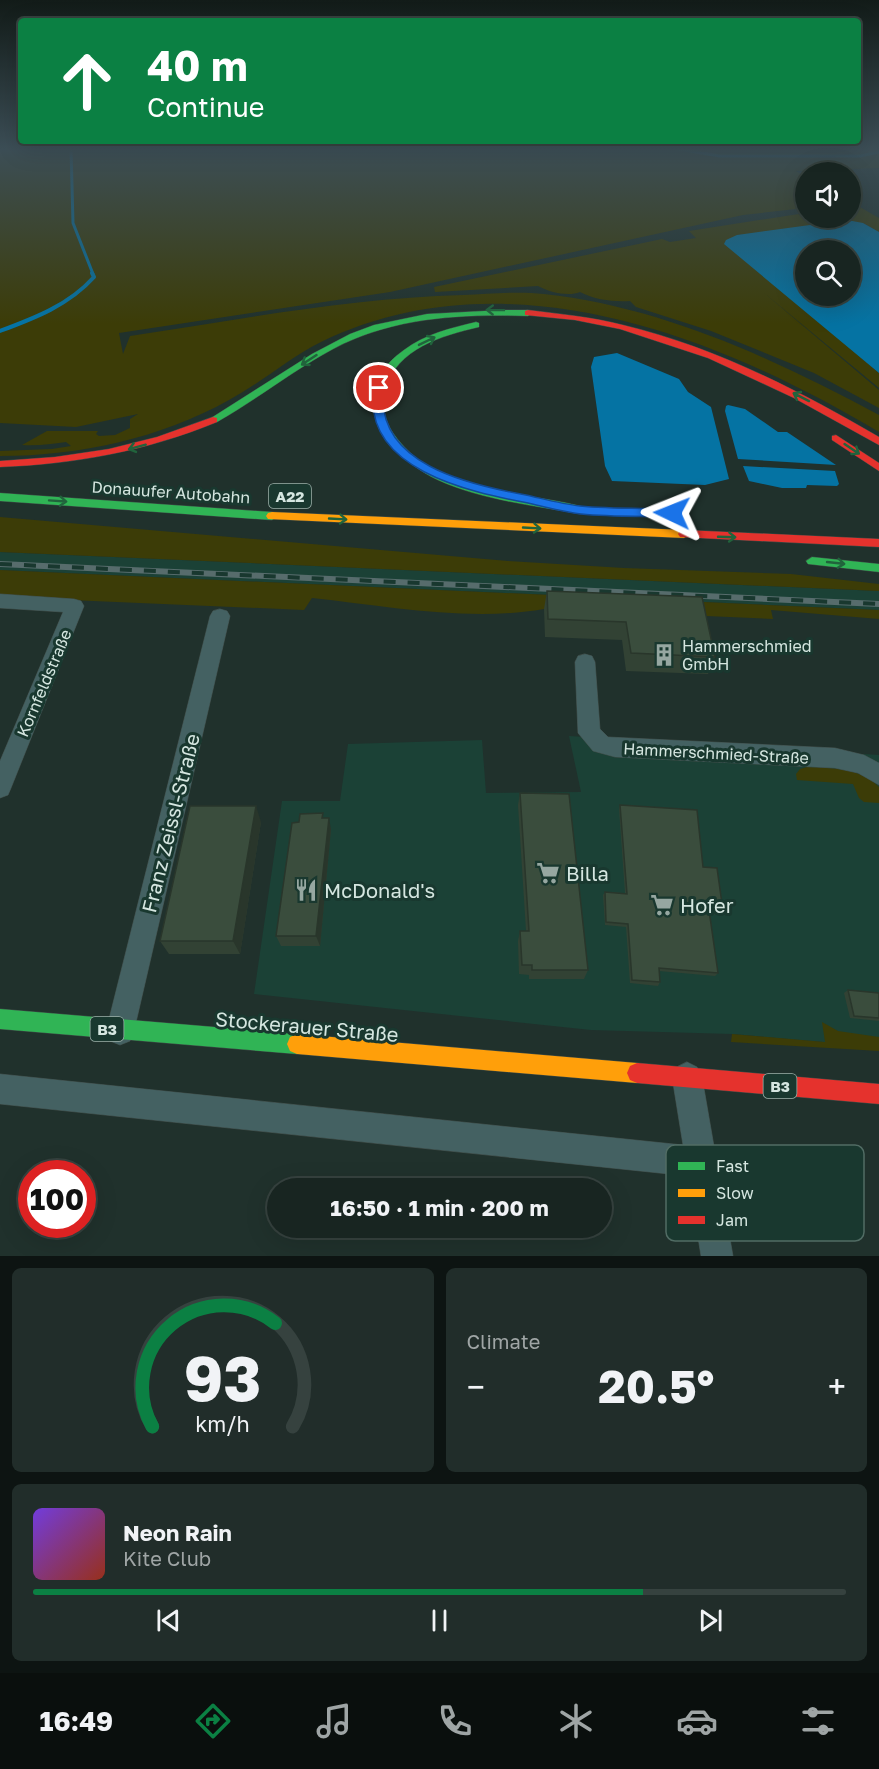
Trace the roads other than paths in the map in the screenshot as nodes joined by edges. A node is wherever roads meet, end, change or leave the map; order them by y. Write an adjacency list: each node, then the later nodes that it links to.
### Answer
1 (690, 363): 7 (main road, one-way to 1)
2 (822, 430): 5 (main road, one-way to 5)
3 (879, 442): 4 (main road, one-way to 4)
4 (0, 464)
5 (879, 468)
6 (0, 497): 8 (main road, Donauufer Autobahn / A22, one-way to 8)
7 (476, 505)
8 (216, 513): 9 (main road); 10 (main road, Donauufer Autobahn / A22, one-way to 10)
9 (344, 534)
10 (879, 543)
11 (802, 560): 12 (main road, one-way to 12)
12 (879, 568)
13 (0, 601): 17 (street, Kornfeldstraße)
14 (220, 616): 19 (street, Franz Zeissl-Straße)
15 (585, 662): 16 (street, Hammerschmied-Straße)
16 (879, 775)
17 (0, 788)
18 (0, 1019): 19 (main road, Stockerauer Straße / B3)
19 (120, 1031): 20 (main road, Stockerauer Straße / B3)
20 (687, 1077): 22 (main road, B3); 23 (street)
21 (0, 1089): 24 (street)
22 (879, 1094)
23 (698, 1145)
24 (666, 1158)
25 (714, 1241): 26 (street)
26 (717, 1256)

